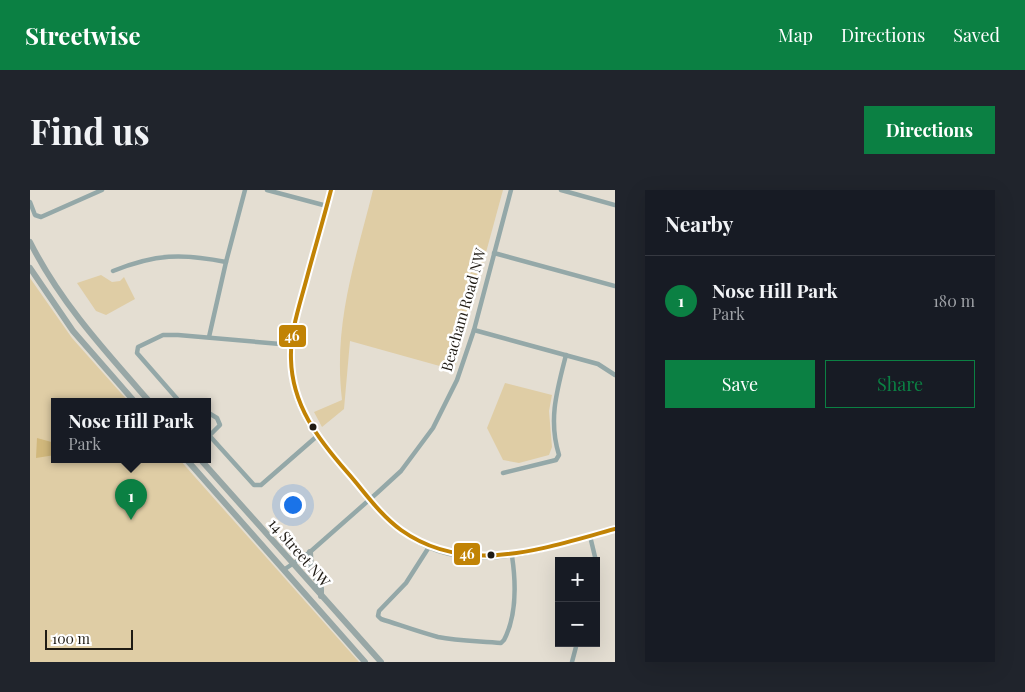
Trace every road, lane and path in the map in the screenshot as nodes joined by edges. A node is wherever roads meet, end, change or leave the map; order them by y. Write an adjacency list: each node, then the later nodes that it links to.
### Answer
1 (102, 190): 7 (street)
2 (245, 190): 12 (street)
3 (267, 190): 9 (street)
4 (331, 190): 9 (main road)
5 (511, 190): 11 (street, Beacham Road NW)
6 (561, 190): 8 (street)
7 (30, 202)
8 (615, 204)
9 (327, 206): 18 (main road)
10 (30, 242): 22 (main road)
11 (494, 253): 15 (street); 16 (street, Beacham Road NW)
12 (226, 262): 14 (street); 17 (street)
13 (30, 268): 21 (main road)
14 (113, 271)
15 (615, 286)
16 (474, 330): 19 (street); 31 (street, Beacham Road NW)
17 (209, 336): 18 (street); 23 (street)
18 (292, 345): 27 (main road)
19 (566, 355): 20 (street); 30 (street)
20 (615, 375)
21 (131, 398)
22 (146, 398)
23 (176, 398)
24 (211, 414): 25 (street)
25 (211, 432)
26 (211, 437): 27 (street)
27 (316, 437): 31 (main road)
28 (190, 463): 39 (main road, 14 Street NW)
29 (204, 463): 38 (main road, 14 Street NW)
30 (503, 473)
31 (371, 499): 34 (main road); 35 (street, Beacham Road NW)
32 (615, 529): 33 (main road)
33 (590, 536): 36 (main road); 37 (street)
34 (429, 547): 36 (main road); 36 (street)
35 (310, 552): 38 (street, Beacham Road NW); 40 (main road)
36 (512, 556)
37 (595, 557)
38 (293, 564): 39 (street, Beacham Road NW); 40 (main road, 14 Street NW)
39 (285, 569): 42 (main road, 14 Street NW)
40 (321, 596): 43 (main road, 14 Street NW)
41 (576, 647): 44 (street)
42 (364, 662)
43 (381, 662)
44 (572, 662)

